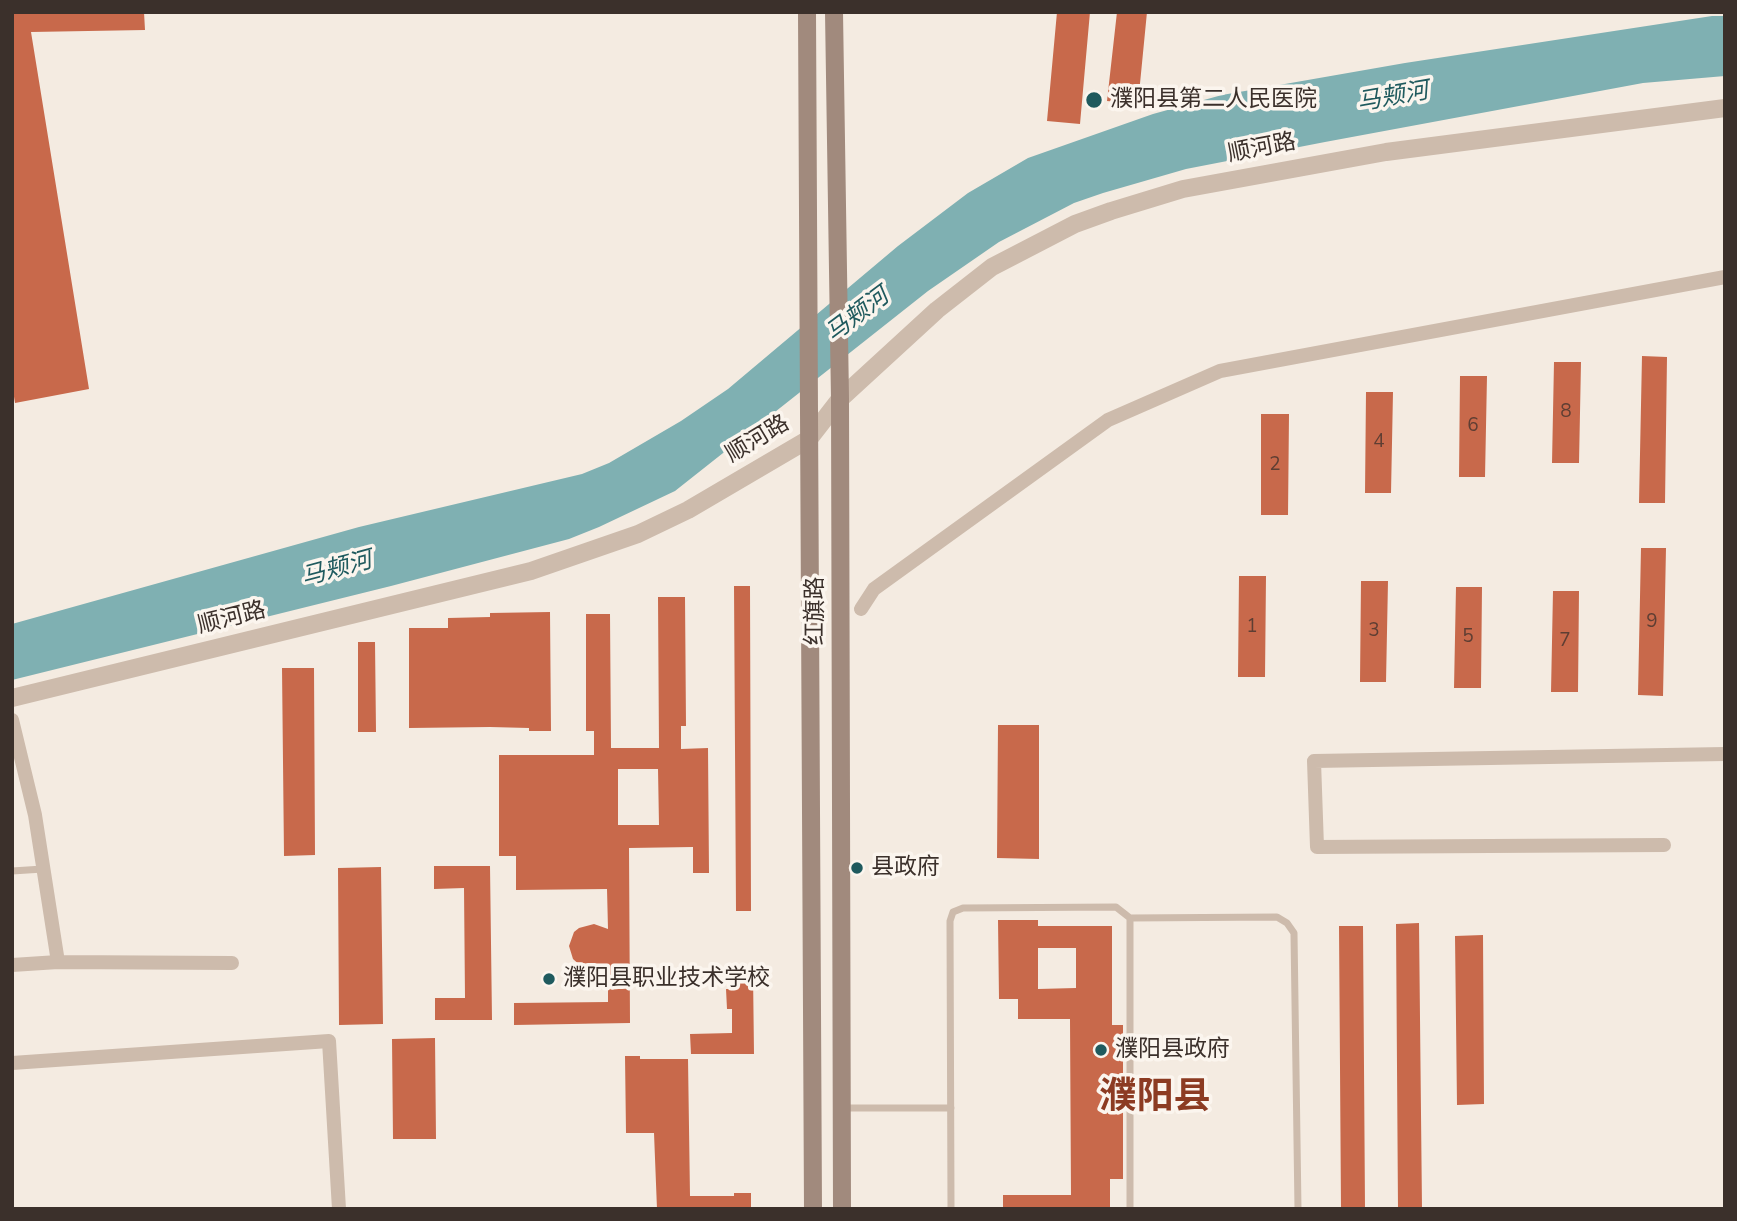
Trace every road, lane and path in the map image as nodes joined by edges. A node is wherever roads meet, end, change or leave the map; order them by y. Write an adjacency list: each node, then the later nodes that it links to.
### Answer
1 (807, 12): 6 (main road, 红旗路)
2 (834, 12): 5 (main road, 红旗路)
3 (1725, 108): 5 (street, 顺河路)
4 (1725, 277): 7 (street)
5 (840, 399): 6 (street, 顺河路); 12 (main road, 红旗路)
6 (809, 439): 8 (street, 顺河路); 11 (main road, 红旗路)
7 (862, 609)
8 (12, 698)
9 (12, 720): 14 (street)
10 (1725, 754): 13 (street)
11 (811, 789): 12 (main road); 24 (main road, 红旗路)
12 (841, 789): 21 (main road, 红旗路)
13 (1664, 845)
14 (43, 869): 15 (lane); 17 (street)
15 (12, 872)
16 (1130, 918): 22 (lane); 27 (lane); 28 (lane)
17 (58, 962): 18 (street); 19 (street)
18 (232, 963)
19 (12, 965)
20 (12, 1063): 23 (street)
21 (841, 1108): 22 (lane); 25 (main road, 红旗路)
22 (951, 1108): 26 (lane)
23 (339, 1209)
24 (813, 1209)
25 (842, 1209)
26 (951, 1209)
27 (1130, 1209)
28 (1297, 1209)

